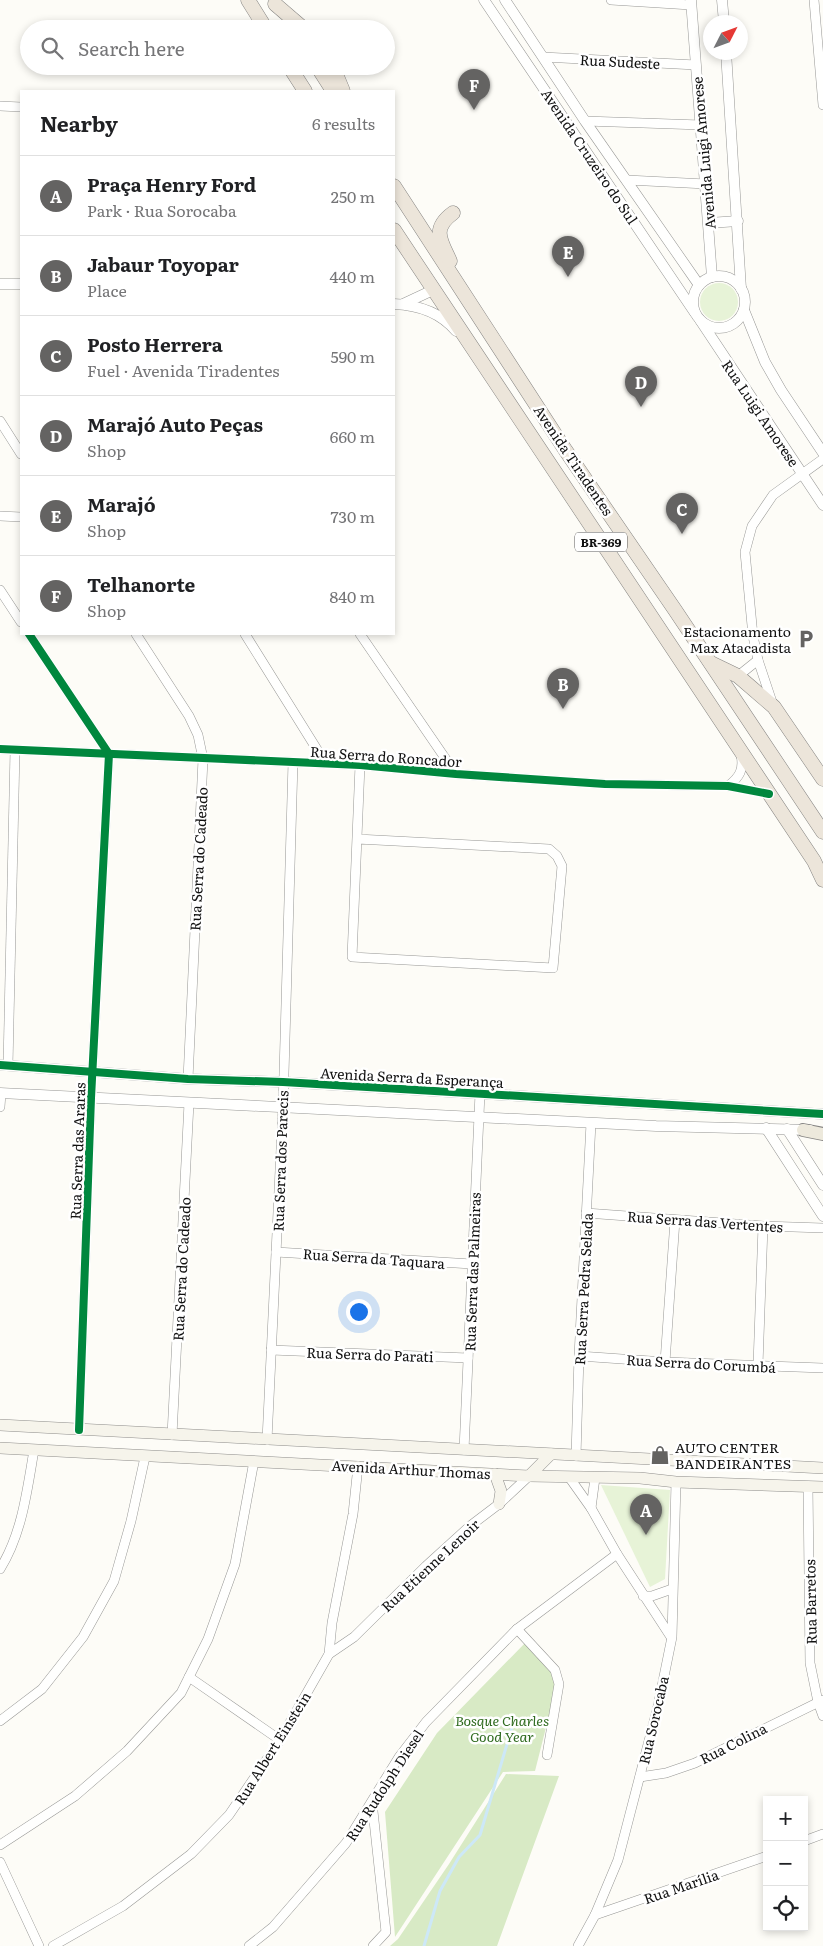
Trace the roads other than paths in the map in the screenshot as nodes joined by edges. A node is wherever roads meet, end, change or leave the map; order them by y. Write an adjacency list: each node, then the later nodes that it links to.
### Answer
1 (248, 0): 10 (highway)
2 (484, 0): 43 (street, Avenida Cruzeiro do Sul)
3 (505, 0): 13 (street, Avenida Cruzeiro do Sul)
4 (612, 0): 8 (street)
5 (722, 0): 9 (street)
6 (814, 0): 22 (street)
7 (274, 2): 11 (highway); 12 (highway)
8 (691, 2): 15 (street, Avenida Luigi Amorese)
9 (723, 15)
10 (260, 20)
11 (286, 20)
12 (294, 20)
13 (543, 57): 15 (street, Rua Sudeste); 25 (street, Avenida Cruzeiro do Sul)
14 (727, 60): 31 (street, Avenida Luigi Amorese)
15 (696, 65): 26 (street, Avenida Luigi Amorese)
16 (295, 75): 19 (highway)
17 (323, 75): 20 (highway)
18 (336, 75): 21 (highway)
19 (304, 90)
20 (332, 90)
21 (343, 90)
22 (823, 105)
23 (0, 106): 24 (street)
24 (20, 107)
25 (585, 121): 26 (street); 27 (street, Avenida Cruzeiro do Sul)
26 (701, 125): 28 (street, Avenida Luigi Amorese)
27 (627, 180): 28 (street); 37 (street, Avenida Cruzeiro do Sul)
28 (706, 184): 32 (street, Avenida Luigi Amorese)
29 (395, 188): 40 (highway, Avenida Tiradentes / BR-369)
30 (453, 213): 40 (highway)
31 (738, 221): 32 (street); 38 (street, Avenida Luigi Amorese)
32 (709, 223): 34 (street, Avenida Luigi Amorese)
33 (395, 232): 39 (highway, Avenida Tiradentes / BR-369)
34 (712, 277): 37 (street); 38 (street)
35 (0, 284): 36 (street)
36 (20, 284)
37 (699, 285): 43 (street)
38 (741, 289): 42 (street)
39 (433, 290): 41 (street); 44 (highway, Avenida Tiradentes / BR-369); 45 (highway)
40 (466, 298): 45 (highway, Avenida Tiradentes / BR-369)
41 (399, 304): 44 (street)
42 (744, 310): 43 (street); 48 (street)
43 (697, 317): 50 (street, Rua Luigi Amorese)
44 (479, 358): 67 (highway, Avenida Tiradentes / BR-369)
45 (528, 392): 61 (highway, Avenida Tiradentes / BR-369)
46 (0, 421): 47 (street)
47 (20, 452)
48 (823, 453)
49 (823, 459): 50 (street)
50 (801, 473): 51 (street, Rua Luigi Amorese); 60 (street)
51 (823, 505)
52 (0, 516): 53 (street)
53 (20, 517)
54 (0, 590): 55 (street)
55 (20, 620)
56 (30, 635): 68 (street)
57 (137, 635): 69 (street, Rua Serra do Cadeado)
58 (246, 635): 71 (street)
59 (361, 635): 73 (street)
60 (758, 660): 62 (street); 63 (street)
61 (710, 663): 62 (highway); 64 (highway, Avenida Tiradentes / BR-369)
62 (738, 676): 63 (highway); 64 (highway)
63 (774, 706): 74 (highway)
64 (754, 728): 77 (highway, Avenida Tiradentes / BR-369)
65 (0, 749): 66 (street, Rua Serra do Roncador)
66 (15, 750): 68 (street, Rua Serra do Roncador); 82 (street)
67 (741, 752): 75 (street); 76 (highway, Avenida Tiradentes / BR-369)
68 (109, 754): 69 (street, Rua Serra do Roncador); 83 (street, Rua Serra das Araras)
69 (203, 758): 70 (street, Rua Serra do Roncador); 84 (street, Rua Serra do Cadeado)
70 (293, 762): 71 (street, Rua Serra do Roncador); 85 (street, Rua Serra dos Parecis)
71 (326, 764): 72 (street, Rua Serra do Roncador)
72 (360, 765): 73 (street, Rua Serra do Roncador); 78 (street)
73 (456, 774): 75 (street, Rua Serra do Roncador)
74 (823, 779)
75 (728, 786): 76 (street, Rua Serra do Roncador)
76 (769, 794): 79 (highway, Avenida Tiradentes / BR-369)
77 (823, 832)
78 (357, 839): 78 (street)
79 (818, 865): 80 (main road, Avenida Tiradentes); 81 (highway, BR-369)
80 (823, 874)
81 (823, 880)
82 (4, 1065): 83 (street, Avenida Serra da Esperança)
83 (93, 1073): 84 (street, Avenida Serra da Esperança); 88 (street, Rua Serra das Araras)
84 (188, 1079): 85 (street, Avenida Serra da Esperança)
85 (283, 1082): 87 (street, Avenida Serra da Esperança); 91 (street, Rua Serra dos Parecis)
86 (0, 1093): 88 (street); 90 (street)
87 (480, 1093): 92 (street, Avenida Serra da Esperança); 93 (street, Rua Serra das Palmeiras)
88 (91, 1098): 89 (street); 115 (street, Rua Serra das Araras)
89 (189, 1103): 91 (street); 117 (street, Rua Serra do Cadeado)
90 (0, 1107)
91 (283, 1108): 93 (street); 106 (street, Rua Serra dos Parecis)
92 (823, 1114)
93 (478, 1118): 94 (street); 107 (street, Rua Serra das Palmeiras)
94 (591, 1123): 95 (street); 101 (street, Rua Serra Pedra Selada)
95 (766, 1128): 96 (street); 102 (street)
96 (787, 1130): 97 (street); 100 (street)
97 (803, 1130): 98 (street); 99 (main road)
98 (823, 1130)
99 (823, 1134)
100 (823, 1185)
101 (586, 1213): 103 (street, Rua Serra das Vertentes); 109 (street, Rua Serra Pedra Selada)
102 (823, 1216)
103 (675, 1220): 104 (street, Rua Serra das Vertentes); 111 (street)
104 (763, 1226): 105 (street, Rua Serra das Vertentes); 112 (street)
105 (823, 1228)
106 (276, 1252): 107 (street, Rua Serra da Taquara); 108 (street, Rua Serra dos Parecis)
107 (472, 1264): 110 (street, Rua Serra das Palmeiras)
108 (271, 1350): 110 (street, Rua Serra do Parati); 118 (street, Rua Serra dos Parecis)
109 (579, 1356): 111 (street, Rua Serra do Corumbá); 125 (street, Rua Serra Pedra Selada)
110 (468, 1358): 122 (street, Rua Serra das Palmeiras)
111 (664, 1362): 112 (street, Rua Serra do Corumbá)
112 (758, 1366): 113 (street, Rua Serra do Corumbá)
113 (823, 1368)
114 (0, 1425): 115 (main road, Avenida Arthur Thomas)
115 (79, 1430): 116 (main road, Avenida Arthur Thomas)
116 (122, 1432): 117 (main road, Avenida Arthur Thomas); 123 (main road)
117 (172, 1434): 118 (main road, Avenida Arthur Thomas)
118 (267, 1440): 119 (main road, Avenida Arthur Thomas)
119 (302, 1441): 122 (main road, Avenida Arthur Thomas); 129 (main road)
120 (0, 1448): 121 (main road, Avenida Arthur Thomas)
121 (34, 1450): 123 (main road, Avenida Arthur Thomas); 143 (street)
122 (464, 1450): 124 (main road, Avenida Arthur Thomas)
123 (120, 1454): 126 (main road, Avenida Arthur Thomas)
124 (551, 1454): 125 (main road, Avenida Arthur Thomas); 133 (main road)
125 (576, 1456): 127 (main road, Avenida Arthur Thomas)
126 (145, 1457): 128 (main road, Avenida Arthur Thomas); 152 (street)
127 (641, 1458): 131 (main road, Avenida Arthur Thomas); 136 (main road)
128 (254, 1461): 129 (main road, Avenida Arthur Thomas); 149 (street)
129 (302, 1463): 130 (main road, Avenida Arthur Thomas)
130 (358, 1466): 132 (main road, Avenida Arthur Thomas); 148 (street, Rua Albert Einstein)
131 (823, 1468)
132 (495, 1474): 133 (main road, Avenida Arthur Thomas); 140 (main road)
133 (529, 1476): 134 (main road, Avenida Arthur Thomas); 140 (street, Rua Etienne Lenoir)
134 (569, 1478): 135 (main road, Avenida Arthur Thomas); 141 (street)
135 (595, 1478): 136 (main road, Avenida Arthur Thomas); 141 (street)
136 (640, 1478): 137 (main road, Avenida Arthur Thomas)
137 (676, 1482): 138 (main road, Avenida Arthur Thomas); 144 (street, Rua Sorocaba)
138 (808, 1486): 139 (main road, Avenida Arthur Thomas); 150 (street, Rua Barretos)
139 (823, 1487)
140 (499, 1504): 148 (street, Rua Etienne Lenoir)
141 (591, 1508): 142 (street)
142 (618, 1554): 145 (street); 146 (street, Rua Rudolph Diesel)
143 (0, 1569)
144 (672, 1588): 145 (street); 147 (street, Rua Sorocaba)
145 (643, 1596): 147 (street)
146 (517, 1629): 154 (street); 156 (street, Rua Rudolph Diesel)
147 (672, 1637): 155 (street, Rua Sorocaba)
148 (329, 1654): 153 (street, Rua Albert Einstein)
149 (189, 1677): 153 (street); 159 (street)
150 (820, 1701): 151 (street, Rua Barretos); 155 (street, Rua Colina)
151 (823, 1716)
152 (0, 1721)
153 (280, 1740): 164 (street, Rua Albert Einstein)
154 (547, 1756)
155 (640, 1777): 162 (street, Rua Sorocaba)
156 (372, 1802): 165 (street, Rua Rudolph Diesel); 166 (street)
157 (823, 1834): 158 (street)
158 (808, 1840)
159 (0, 1845)
160 (763, 1857): 162 (street, Rua Marília)
161 (0, 1862): 163 (street)
162 (595, 1916): 167 (street, Rua Sorocaba)
163 (39, 1946)
164 (53, 1946)
165 (248, 1946)
166 (373, 1946)
167 (578, 1946)

